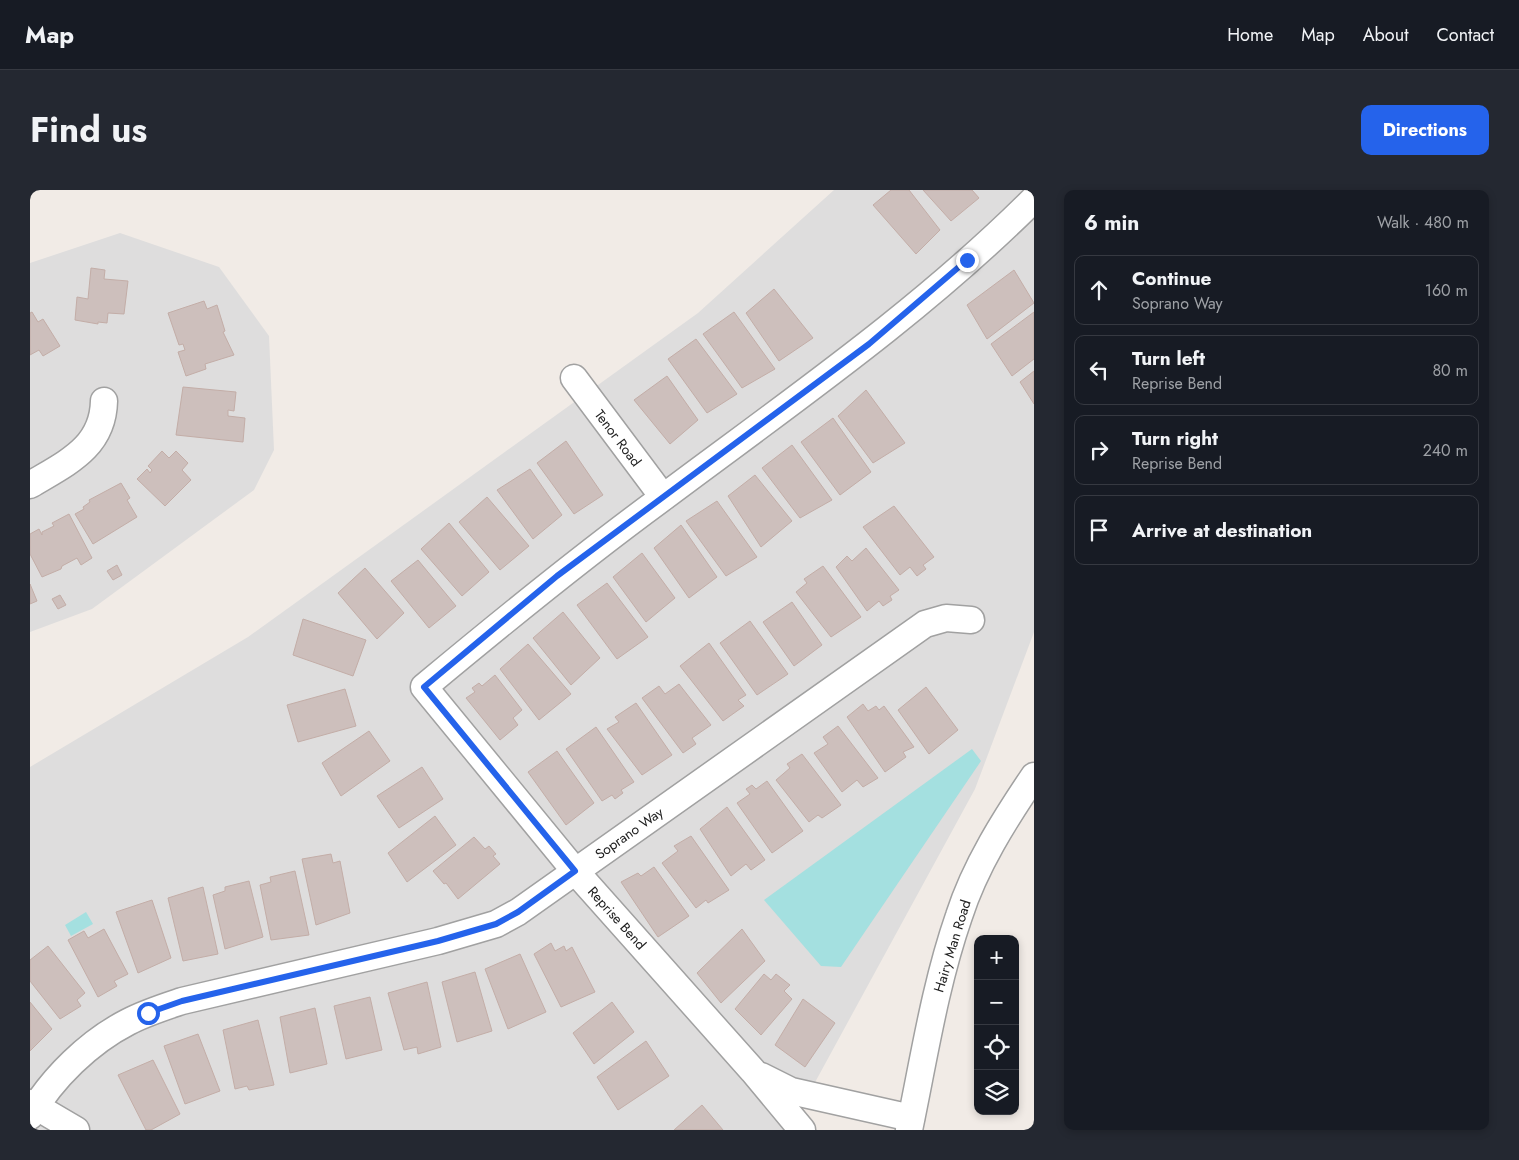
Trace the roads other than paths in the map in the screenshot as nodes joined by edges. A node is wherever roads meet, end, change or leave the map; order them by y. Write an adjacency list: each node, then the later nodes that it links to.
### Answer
1 (1032, 206): 5 (street, Reprise Bend)
2 (574, 378): 5 (street, Tenor Road)
3 (104, 401): 4 (street)
4 (30, 486)
5 (663, 497): 8 (street, Reprise Bend)
6 (971, 620): 8 (street, Soprano Way)
7 (1034, 776): 11 (street, Hairy Man Road)
8 (575, 871): 9 (street, Reprise Bend); 10 (street, Soprano Way)
9 (753, 1071): 11 (street, Reprise Bend); 13 (street, Reprise Bend)
10 (32, 1108): 12 (street)
11 (910, 1124)
12 (76, 1130)
13 (802, 1130)

